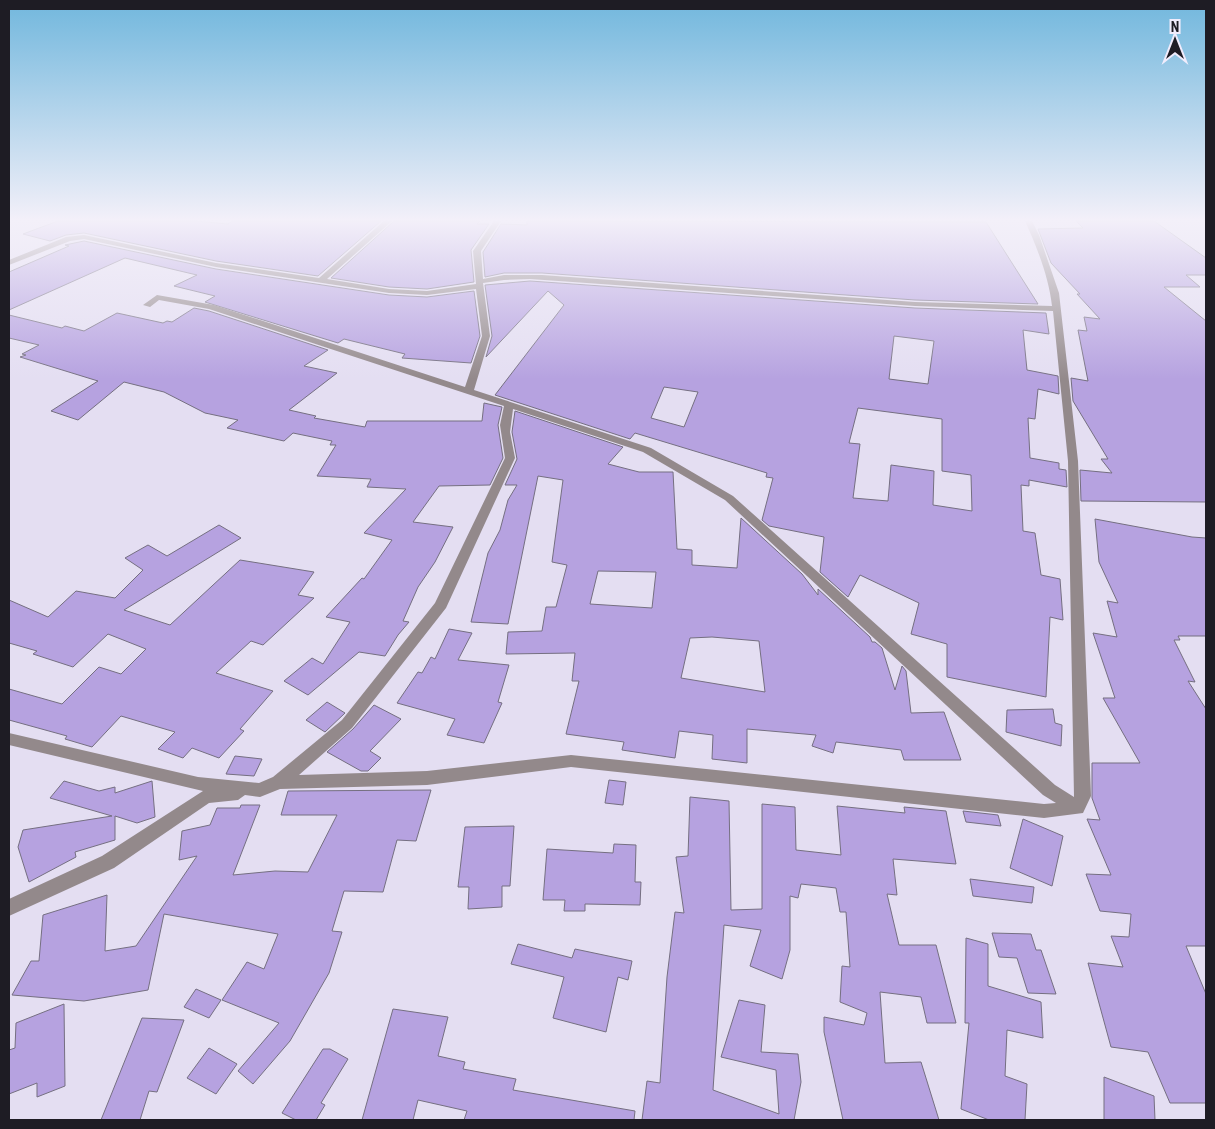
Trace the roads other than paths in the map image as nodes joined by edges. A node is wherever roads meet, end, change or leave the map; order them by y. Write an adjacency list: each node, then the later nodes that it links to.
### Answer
1 (277, 274): 5 (street)
2 (328, 274): 5 (street)
3 (479, 274): 6 (street)
4 (1049, 274): 8 (street)
5 (321, 280): 6 (street)
6 (480, 284): 8 (street); 9 (street)
7 (147, 304): 9 (street)
8 (1057, 309): 14 (street)
9 (469, 391): 10 (street)
10 (510, 406): 12 (street); 14 (street)
11 (9, 739): 13 (street)
12 (279, 782): 13 (street); 14 (street)
13 (260, 790): 15 (street)
14 (1077, 808)
15 (9, 908)

